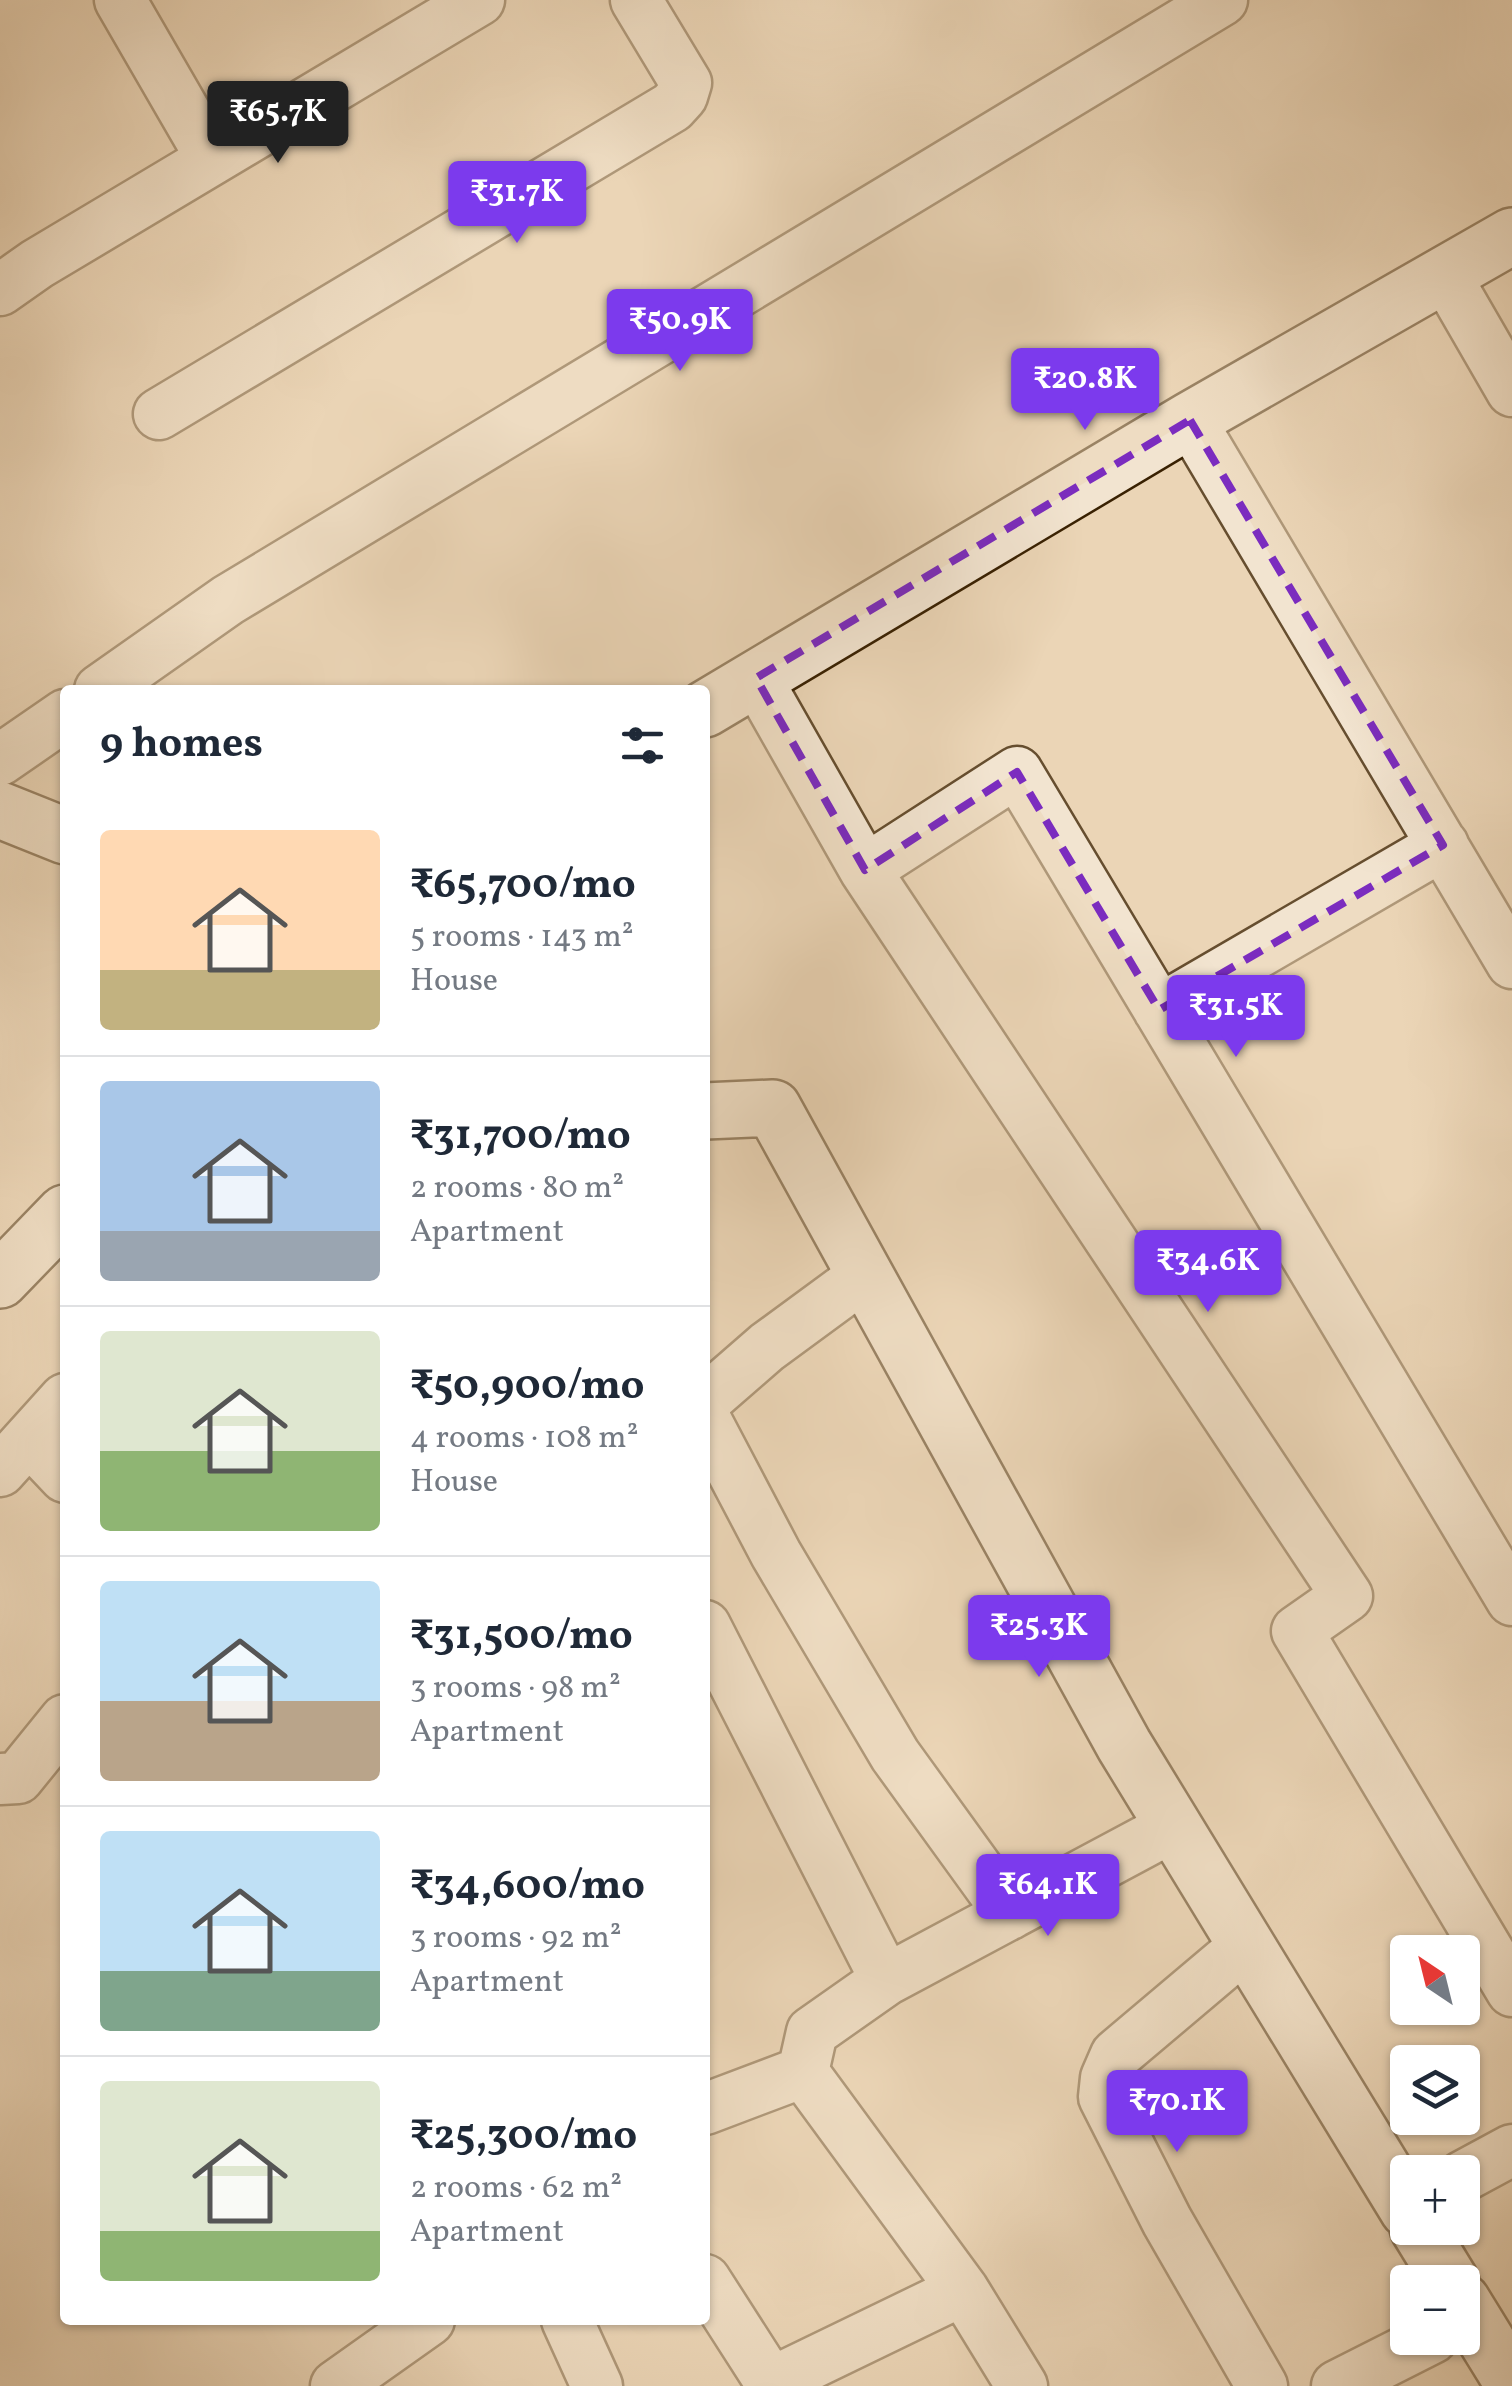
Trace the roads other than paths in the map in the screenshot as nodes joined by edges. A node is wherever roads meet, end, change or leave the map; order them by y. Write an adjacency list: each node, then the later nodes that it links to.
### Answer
1 (120, 0): 5 (street)
2 (479, 0): 5 (street)
3 (636, 0): 10 (street)
4 (1222, 0): 13 (street)
5 (212, 159): 8 (street)
6 (1512, 236): 7 (street)
7 (1445, 275): 9 (street); 11 (street)
8 (0, 290)
9 (1512, 391)
10 (158, 414)
11 (1190, 420): 12 (street); 19 (street)
12 (756, 678): 14 (street); 20 (street)
13 (107, 685)
14 (710, 706)
15 (60, 718): 16 (street)
16 (0, 760)
17 (0, 810): 18 (street)
18 (60, 834)
19 (1443, 846): 21 (street); 22 (street)
20 (865, 870): 22 (street); 40 (street)
21 (1512, 962)
22 (1159, 1010): 32 (street)
23 (710, 1110): 25 (street)
24 (60, 1218): 26 (street)
25 (866, 1276): 27 (street); 36 (street)
26 (0, 1280)
27 (710, 1397)
28 (60, 1404): 30 (street)
29 (710, 1428): 37 (street)
30 (14, 1455): 31 (street)
31 (60, 1475)
32 (1512, 1600)
33 (710, 1636): 39 (street)
34 (60, 1726): 35 (street)
35 (0, 1778)
36 (1172, 1827): 37 (street); 38 (street)
37 (1010, 1914): 39 (street)
38 (1245, 1946): 45 (street); 57 (street)
39 (886, 1980): 41 (street)
40 (1512, 1990)
41 (802, 2072): 42 (street); 47 (street)
42 (710, 2107)
43 (1512, 2150): 44 (street)
44 (1480, 2167)
45 (1390, 2181)
46 (710, 2288): 53 (street)
47 (963, 2290): 53 (street); 56 (street)
48 (423, 2325): 54 (street)
49 (569, 2325): 55 (street)
50 (1480, 2342): 52 (street)
51 (1390, 2353): 58 (street)
52 (1512, 2382)
53 (772, 2384)
54 (336, 2386)
55 (597, 2386)
56 (1022, 2386)
57 (1262, 2386)
58 (1337, 2386)

